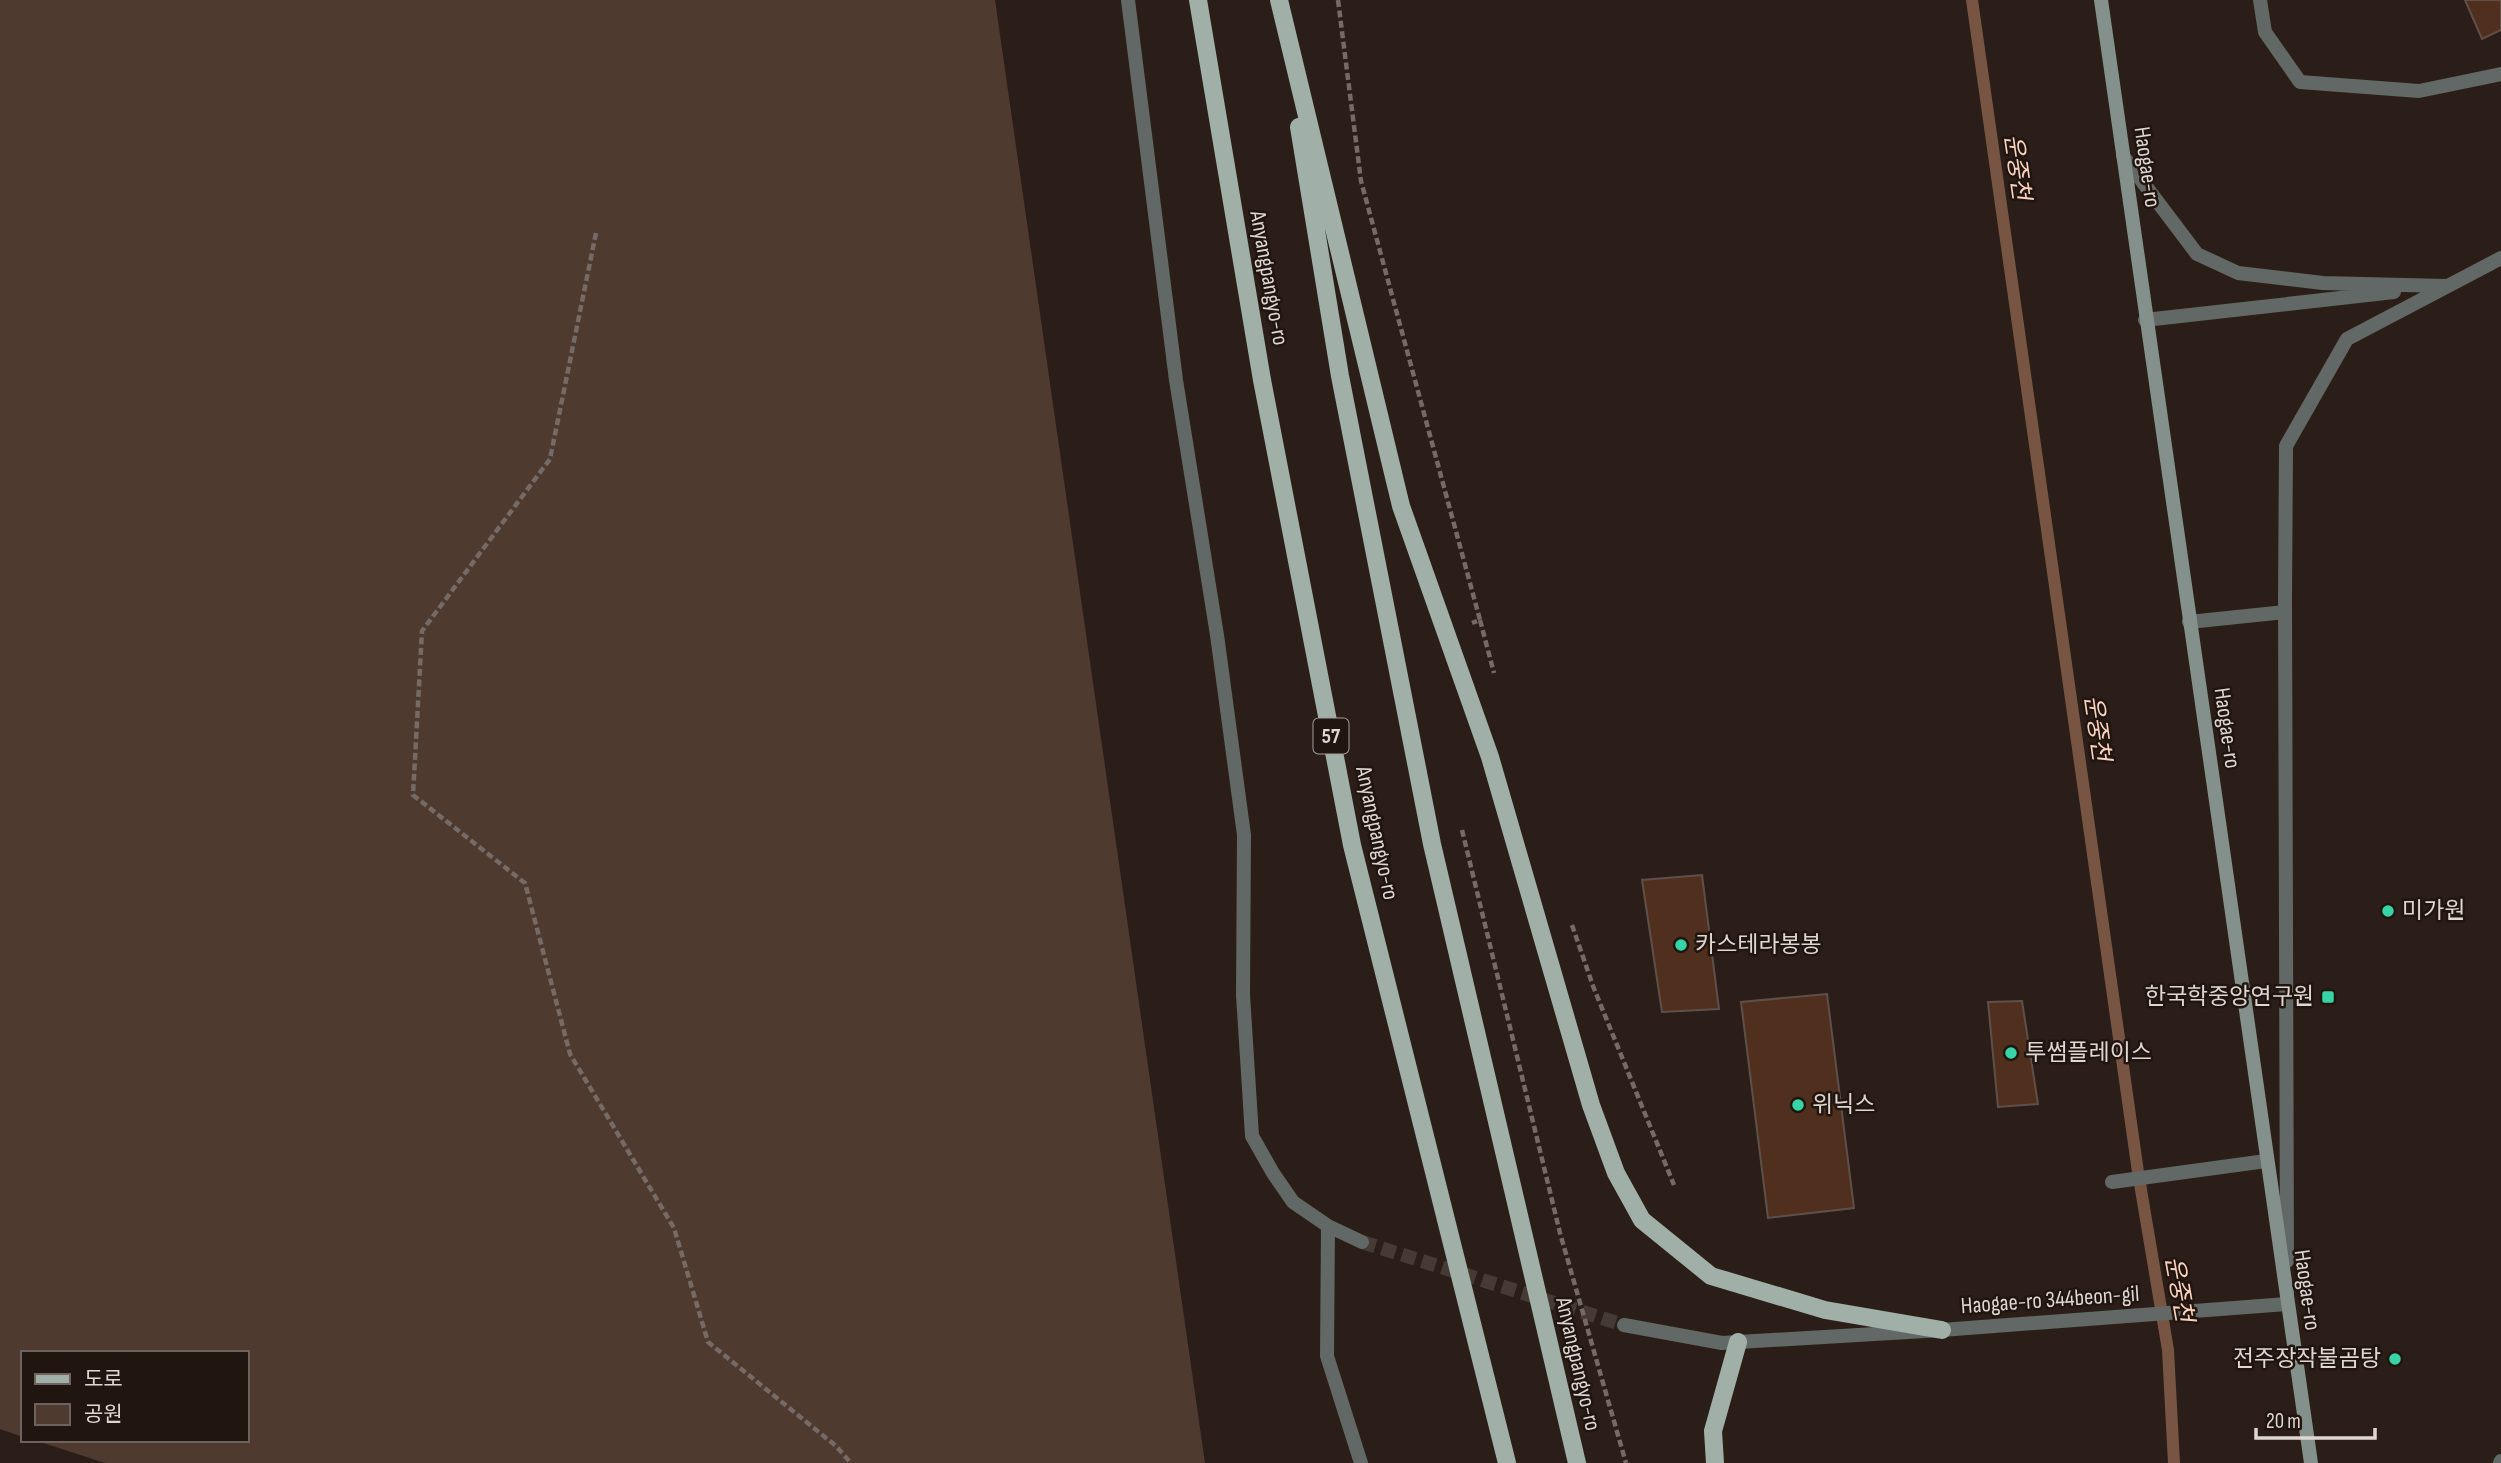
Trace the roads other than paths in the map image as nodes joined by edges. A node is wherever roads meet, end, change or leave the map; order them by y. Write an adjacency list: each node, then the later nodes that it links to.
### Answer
1 (1128, 0): 15 (street)
2 (1198, 0): 22 (main road, Anyangpangyo-ro / 57)
3 (1278, 0): 19 (main road); 23 (main road, Anyangpangyo-ro)
4 (2101, 0): 7 (street, Haogae-ro)
5 (2260, 0): 6 (street)
6 (2501, 74)
7 (2123, 156): 9 (street); 10 (street, Haogae-ro)
8 (2501, 258): 9 (street)
9 (2448, 286): 10 (street); 11 (street)
10 (2145, 320): 12 (street, Haogae-ro)
11 (2285, 612): 12 (street); 17 (street)
12 (2189, 622): 13 (street, Haogae-ro)
13 (2266, 1161): 14 (street); 17 (street, Haogae-ro)
14 (2112, 1182)
15 (1328, 1226): 16 (street); 21 (street)
16 (1362, 1242)
17 (2287, 1304): 19 (street, Haogae-ro 344beon-gil); 25 (street, Haogae-ro)
18 (1625, 1325): 20 (street, Haogae-ro 344beon-gil)
19 (1942, 1330): 20 (street, Haogae-ro 344beon-gil)
20 (1738, 1342): 24 (main road)
21 (1361, 1463)
22 (1507, 1463)
23 (1577, 1463)
24 (1715, 1463)
25 (2311, 1463)

